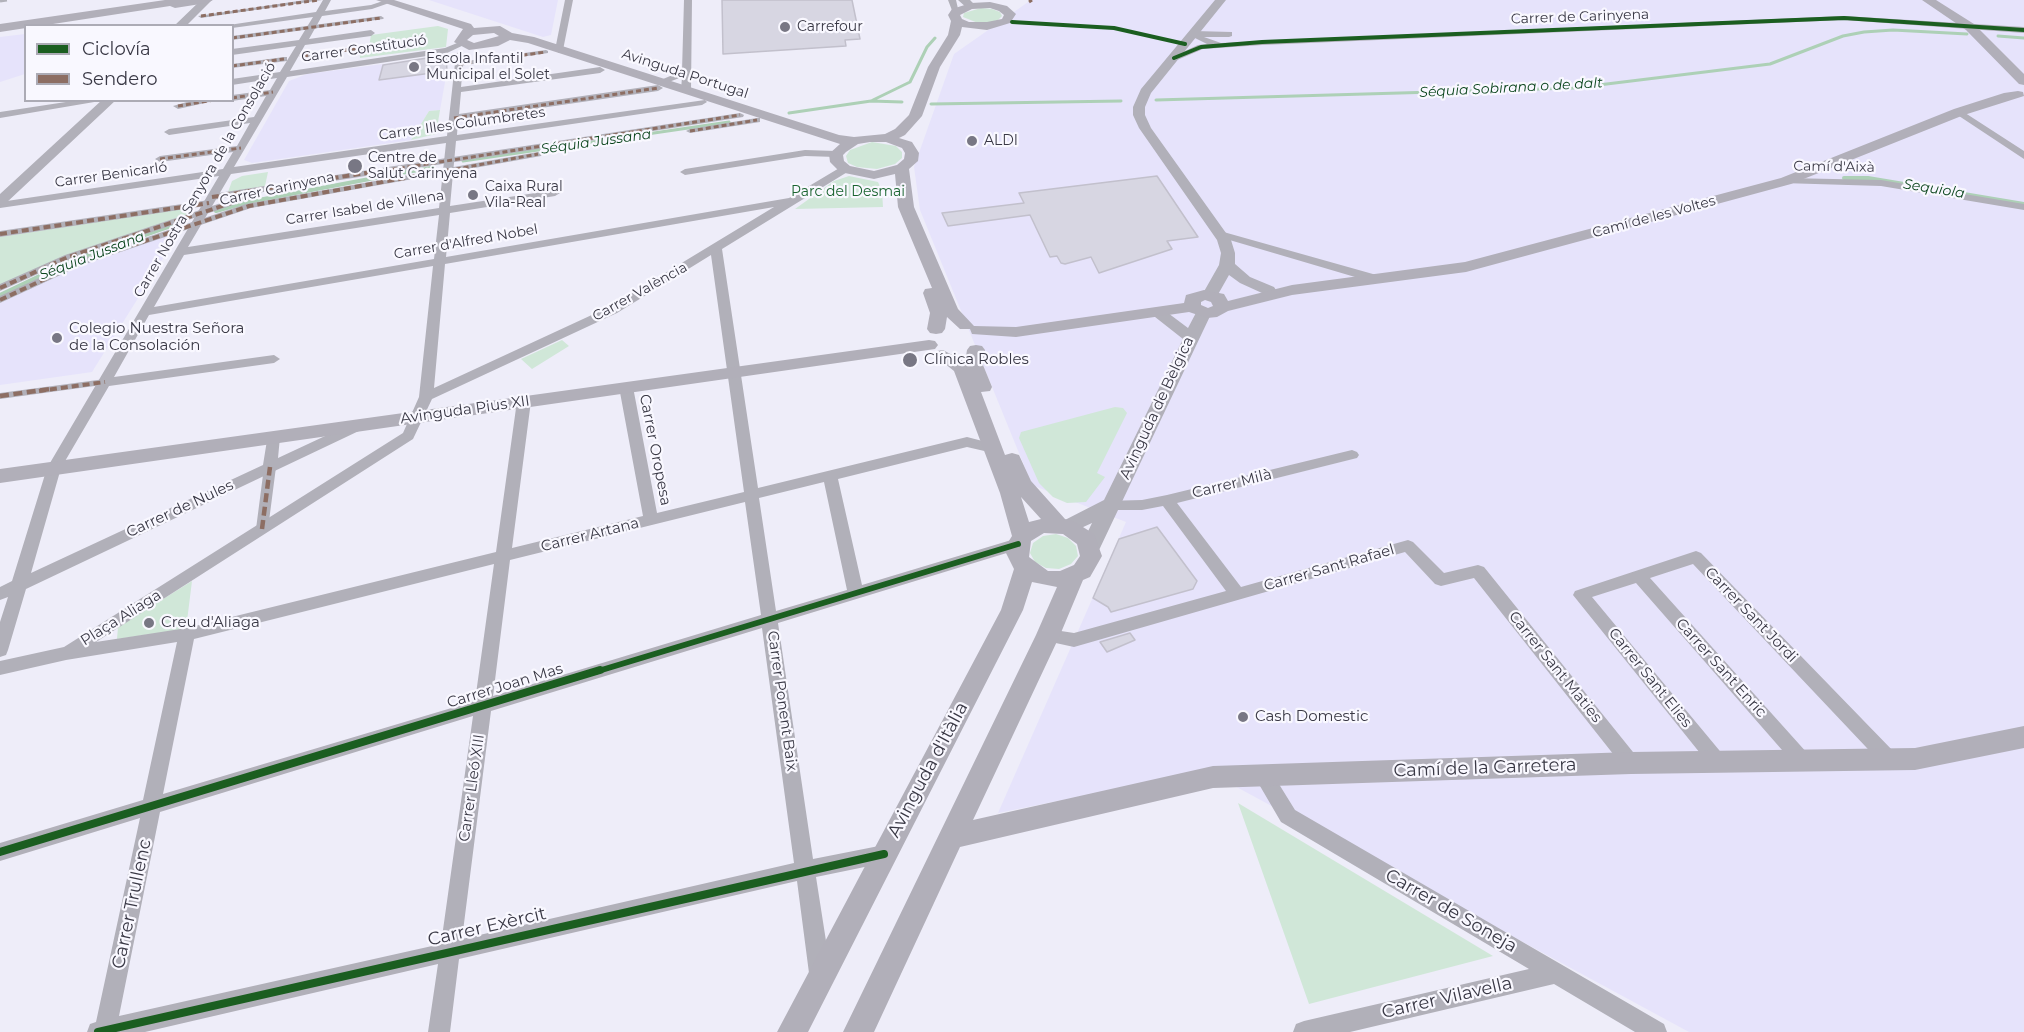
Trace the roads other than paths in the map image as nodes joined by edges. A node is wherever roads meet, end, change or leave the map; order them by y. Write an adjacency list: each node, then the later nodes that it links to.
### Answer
1 (188, 0): 19 (main road)
2 (207, 0): 20 (main road); 21 (street)
3 (219, 0): 16 (street)
4 (319, 0): 16 (street)
5 (327, 0): 15 (street, Carrer Nostra Senyora de la Consolació)
6 (402, 0): 29 (main road)
7 (569, 0): 41 (street)
8 (688, 0): 52 (street)
9 (1221, 0): 18 (street)
10 (1928, 0): 26 (main road, Camí de les Voltes)
11 (385, 1): 15 (street); 32 (main road)
12 (967, 3): 13 (main road); 14 (main road)
13 (1009, 4): 25 (main road)
14 (955, 11): 25 (main road); 45 (main road)
15 (319, 14): 23 (street); 28 (street, Carrer Nostra Senyora de la Consolació)
16 (201, 16): 22 (street)
17 (381, 18): 28 (street)
18 (1206, 20): 34 (street); 35 (street, Carrer de Carinyena)
19 (38, 24)
20 (54, 24)
21 (181, 24)
22 (193, 24)
23 (234, 25)
24 (24, 26): 30 (main road)
25 (981, 27): 45 (main road)
26 (1970, 27): 31 (street, Carrer de Carinyena); 39 (street, Carrer de Carinyena); 56 (main road, Camí de les Voltes)
27 (24, 28): 30 (main road)
28 (311, 28): 36 (street); 38 (street, Carrer Nostra Senyora de la Consolació)
29 (490, 29): 32 (main road); 37 (main road)
30 (0, 30)
31 (2024, 30)
32 (470, 32): 43 (main road)
33 (371, 33): 38 (street)
34 (1194, 34): 35 (street, Carrer de Carinyena); 40 (street, Carrer de Carinyena); 47 (street)
35 (1229, 34): 39 (street, Carrer de Carinyena)
36 (234, 38)
37 (502, 39): 41 (main road, Avinguda Portugal); 43 (main road)
38 (303, 42): 44 (street); 53 (street, Carrer Nostra Senyora de la Consolació)
39 (1262, 42): 40 (street, Carrer de Carinyena)
40 (1220, 44): 47 (street, Carrer de Carinyena)
41 (552, 46): 49 (street); 51 (main road, Avinguda Portugal); 55 (main road, Avinguda Portugal)
42 (369, 47): 46 (street)
43 (465, 48): 49 (street); 53 (street, Carrer Constitució)
44 (234, 52)
45 (944, 52): 70 (main road)
46 (303, 56)
47 (1174, 58): 101 (street)
48 (284, 59): 50 (street)
49 (459, 64): 57 (street)
50 (234, 66)
51 (600, 70): 55 (main road, Avinguda Portugal); 57 (street)
52 (685, 73): 55 (street); 58 (street)
53 (284, 74): 54 (street, Carrer Constitució); 59 (street, Carrer Nostra Senyora de la Consolació)
54 (234, 82)
55 (659, 85): 58 (main road, Avinguda Portugal); 65 (main road, Avinguda Portugal); 71 (street)
56 (2017, 88): 67 (main road, Camí de les Voltes)
57 (456, 90): 71 (street)
58 (686, 90): 78 (main road, Avinguda Portugal)
59 (273, 92): 60 (street); 72 (street, Carrer Nostra Senyora de la Consolació)
60 (234, 98)
61 (91, 102): 69 (street)
62 (97, 102): 93 (street)
63 (108, 102): 96 (street)
64 (201, 102): 66 (street)
65 (702, 102): 68 (main road, Avinguda Portugal); 77 (street, Carrer Illes Columbretes)
66 (178, 106)
67 (1959, 112): 83 (street); 92 (main road, Camí de les Voltes)
68 (740, 115): 73 (main road, Avinguda Portugal); 86 (street, Carrer Carinyena)
69 (0, 116)
70 (915, 116): 76 (main road); 79 (main road)
71 (454, 118): 77 (street)
72 (258, 119): 75 (street); 80 (street, Carrer Nostra Senyora de la Consolació)
73 (757, 120): 74 (street); 81 (main road, Avinguda Portugal)
74 (690, 131)
75 (169, 132)
76 (887, 138): 78 (main road); 79 (main road)
77 (452, 139): 86 (street); 90 (street, Carrer Illes Columbretes)
78 (854, 141): 81 (main road)
79 (907, 145): 87 (main road)
80 (241, 148): 84 (street); 90 (street, Carrer Nostra Senyora de la Consolació)
81 (839, 151): 88 (main road); 89 (street)
82 (538, 154): 86 (street, Carrer Carinyena)
83 (2024, 156)
84 (160, 159)
85 (429, 162): 86 (street, Carrer Carinyena); 98 (street, Carrer Carinyena); 98 (street, Carrer Carinyena)
86 (449, 164): 98 (street, Carrer Carinyena); 99 (street)
87 (902, 168): 91 (main road); 115 (main road)
88 (845, 169): 91 (main road); 95 (street, Carrer València)
89 (685, 172)
90 (226, 174): 96 (street, Carrer Benicarló); 98 (street, Carrer Nostra Senyora de la Consolació)
91 (874, 175): 117 (main road)
92 (1786, 181): 97 (street, Camí d'Aixà); 106 (main road, Camí de les Voltes)
93 (0, 188)
94 (555, 193): 99 (street, Carrer Isabel de Villena)
95 (792, 201): 102 (street, Carrer València); 104 (street, Carrer d'Alfred Nobel)
96 (0, 203)
97 (2024, 207)
98 (206, 208): 100 (street, Carrer Carinyena); 103 (street, Carrer Nostra Senyora de la Consolació); 107 (street, Carrer Carinyena); 110 (street, Carrer Carinyena)
99 (444, 210): 103 (street, Carrer Isabel de Villena); 104 (street)
100 (0, 234)
101 (1220, 234): 105 (street); 106 (street)
102 (716, 248): 119 (street, Carrer Ponent Baix); 123 (street, Carrer València)
103 (180, 252): 113 (street, Carrer Nostra Senyora de la Consolació)
104 (439, 262): 113 (street, Carrer d'Alfred Nobel); 123 (street)
105 (1227, 265): 108 (street, Camí de les Voltes); 111 (street)
106 (1376, 279): 109 (main road, Camí de les Voltes)
107 (0, 288)
108 (1268, 290): 109 (main road, Camí de les Voltes); 111 (main road, Camí de les Voltes)
109 (1292, 290): 111 (main road, Camí de les Voltes)
110 (0, 300)
111 (1216, 300): 112 (main road)
112 (1198, 310): 114 (main road); 116 (street, Avinguda de Bèlgica)
113 (145, 312): 120 (street, Carrer Nostra Senyora de la Consolació)
114 (1158, 313): 115 (main road); 116 (street)
115 (975, 337): 117 (main road); 117 (main road); 138 (main road)
116 (1190, 337): 136 (street, Avinguda de Bèlgica)
117 (936, 343): 119 (main road, Avinguda Pius XII); 128 (main road)
118 (274, 359): 120 (street)
119 (734, 371): 121 (main road, Avinguda Pius XII); 134 (street, Carrer Ponent Baix)
120 (105, 382): 122 (street); 131 (street, Carrer Nostra Senyora de la Consolació)
121 (626, 387): 124 (main road, Avinguda Pius XII); 137 (street, Carrer Oropesa)
122 (0, 396)
123 (426, 397): 125 (street)
124 (524, 401): 125 (main road, Avinguda Pius XII); 142 (street, Carrer Lleó XIII)
125 (419, 416): 126 (main road, Avinguda Pius XII); 139 (street)
126 (361, 425): 127 (main road, Avinguda Pius XII); 130 (street, Carrer de Nules)
127 (273, 437): 130 (street); 131 (main road, Avinguda Pius XII)
128 (993, 448): 133 (street, Carrer Artana); 140 (main road)
129 (1352, 455): 135 (street, Carrer Milà)
130 (270, 467): 139 (street); 147 (street, Carrer de Nules)
131 (54, 468): 132 (main road, Avinguda Pius XII); 147 (street, Carrer Nostra Senyora de la Consolació)
132 (0, 476)
133 (830, 476): 134 (street, Carrer Artana); 148 (street)
134 (752, 495): 137 (street, Carrer Artana); 152 (street, Carrer Ponent Baix)
135 (1167, 500): 136 (street, Carrer Milà); 150 (street)
136 (1110, 505): 138 (street); 141 (street, Avinguda de Bèlgica)
137 (651, 520): 142 (street, Carrer Artana)
138 (1063, 526): 140 (main road); 141 (main road)
139 (262, 529): 156 (street, Plaça Aliaga)
140 (1021, 540): 143 (main road); 148 (street, Carrer Joan Mas)
141 (1090, 548): 145 (main road)
142 (503, 556): 153 (street, Carrer Artana); 158 (street, Carrer Lleó XIII)
143 (1025, 569): 145 (main road); 168 (main road, Avinguda d'Itàlia)
144 (1478, 571): 150 (street, Carrer Sant Rafael); 163 (street, Carrer Sant Maties)
145 (1073, 576): 154 (main road)
146 (1639, 576): 151 (street, Carrer Sant Jordi); 160 (street, Carrer Sant Jordi); 161 (street, Carrer Sant Enric)
147 (18, 586): 149 (street, Carrer de Nules); 155 (street, Carrer Nostra Senyora de la Consolació)
148 (856, 593): 152 (street, Carrer Joan Mas)
149 (0, 594)
150 (1237, 594): 154 (street, Carrer Sant Rafael)
151 (1581, 595): 162 (street, Carrer Sant Elies)
152 (770, 619): 158 (street, Carrer Joan Mas); 169 (street, Carrer Ponent Baix)
153 (187, 634): 156 (street, Plaça Aliaga); 165 (street, Carrer Trullenc)
154 (1048, 635): 166 (main road)
155 (0, 650)
156 (66, 653): 157 (street)
157 (0, 668)
158 (483, 706): 165 (street, Carrer Joan Mas); 170 (street, Carrer Lleó XIII)
159 (2024, 737): 160 (main road, Camí de la Carretera)
160 (1889, 759): 161 (main road, Camí de la Carretera)
161 (1802, 760): 162 (main road, Camí de la Carretera)
162 (1718, 762): 163 (main road, Camí de la Carretera)
163 (1631, 763): 164 (main road, Camí de la Carretera)
164 (1262, 774): 166 (main road, Camí de la Carretera); 171 (street, Carrer de Soneja)
165 (152, 806): 167 (street, Carrer Joan Mas); 173 (street, Carrer Trullenc)
166 (951, 837): 176 (main road)
167 (0, 852)
168 (884, 854): 169 (street, Carrer Exèrcit); 172 (main road, Avinguda d'Itàlia)
169 (806, 870): 170 (street, Carrer Exèrcit); 172 (street, Carrer Ponent Baix)
170 (450, 951): 173 (street, Carrer Exèrcit); 174 (street, Carrer Lleó XIII)
171 (1556, 973): 177 (street, Carrer Vilavella); 178 (street, Carrer de Soneja)
172 (821, 976): 175 (main road, Avinguda d'Itàlia)
173 (103, 1031)
174 (439, 1032)
175 (792, 1032)
176 (858, 1032)
177 (1304, 1032)
178 (1656, 1032)

